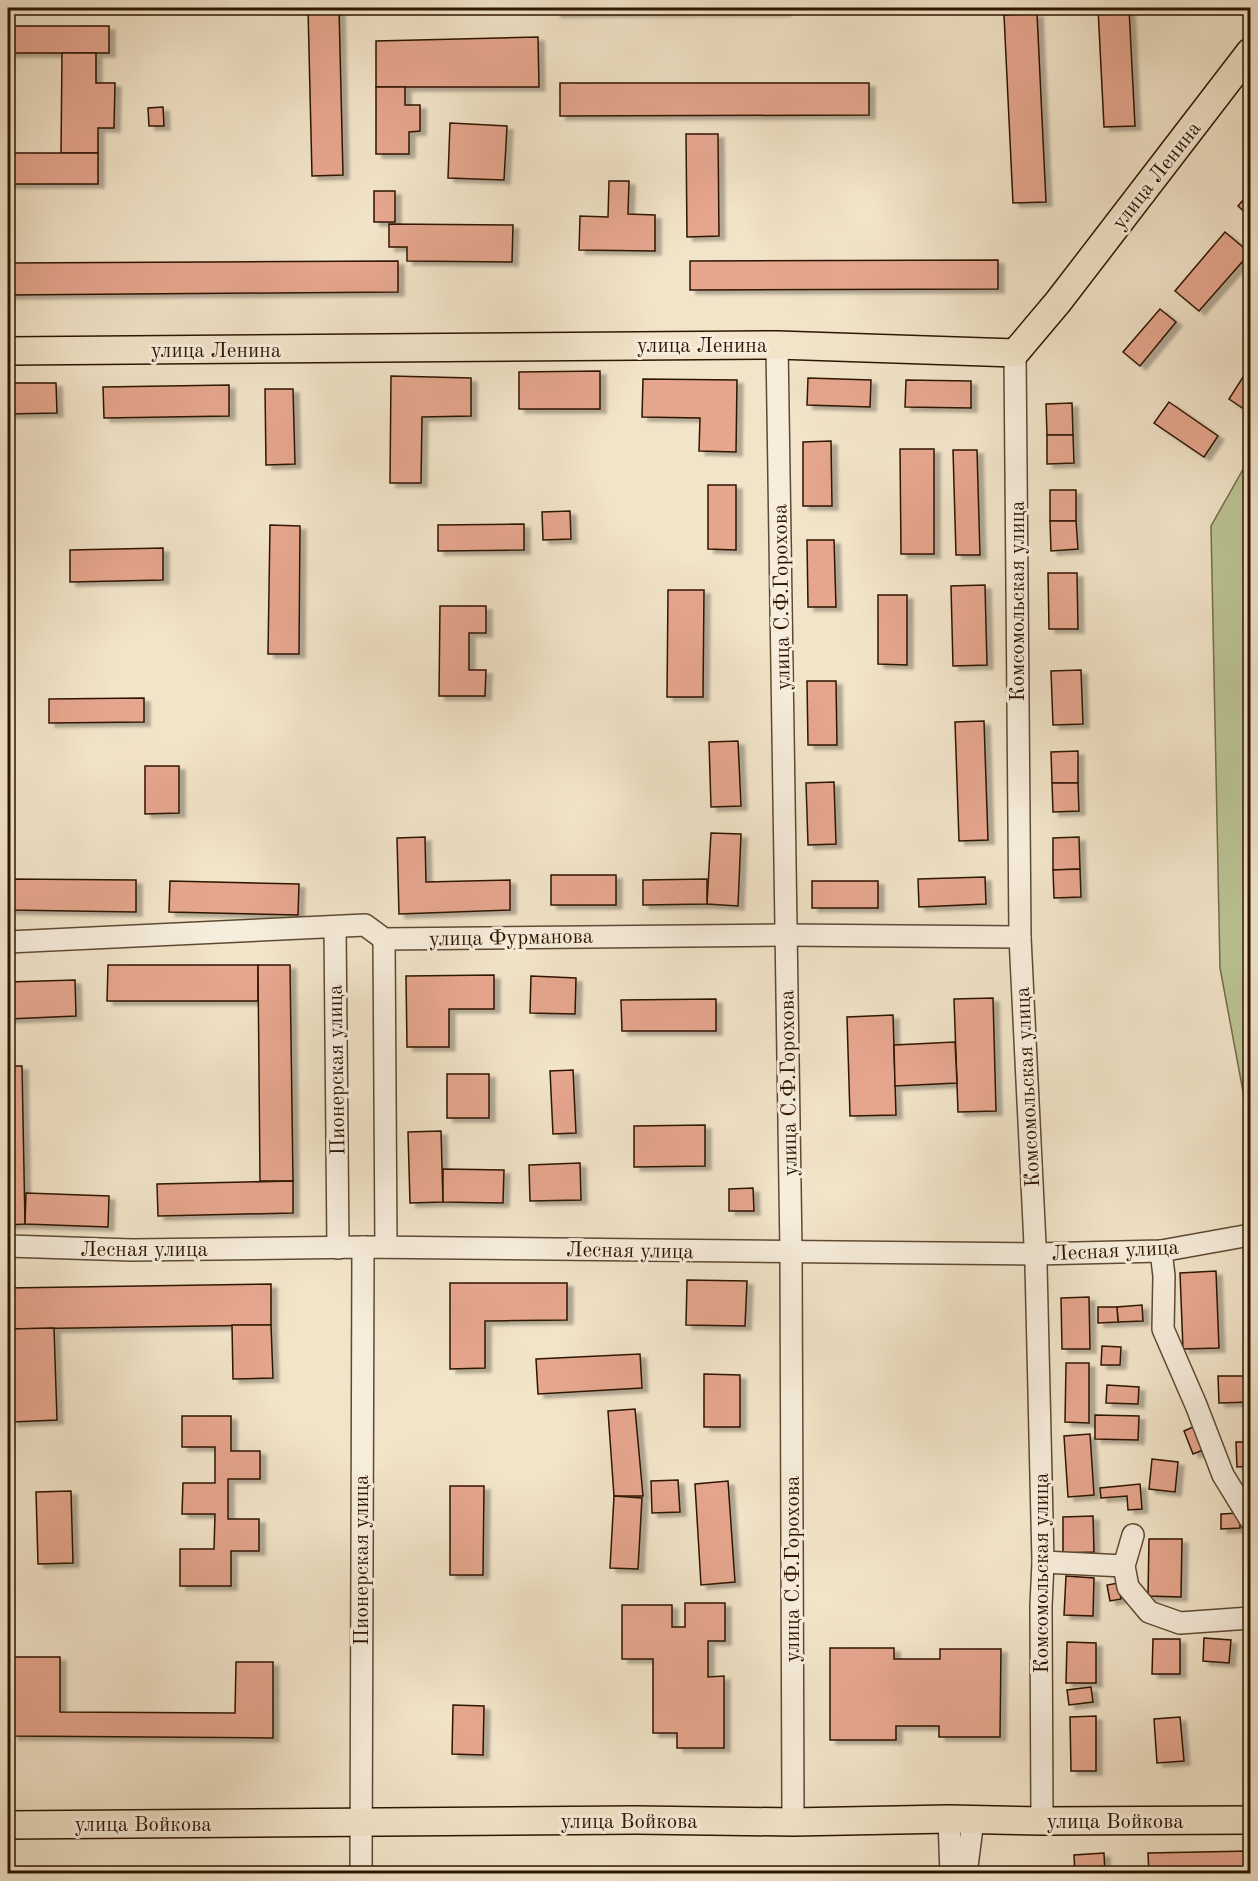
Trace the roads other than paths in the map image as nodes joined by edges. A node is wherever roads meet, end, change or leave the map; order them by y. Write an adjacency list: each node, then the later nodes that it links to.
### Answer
1 (1251, 52): 4 (main road, улица Ленина)
2 (777, 345): 3 (main road, улица Ленина); 4 (main road, улица Ленина); 6 (street, улица С.Ф.Горохова)
3 (8, 351)
4 (1015, 353): 7 (street, Комсомольская улица)
5 (335, 927): 8 (street, улица Фурманова); 9 (street, улица Фурманова); 14 (street, Пионерская улица)
6 (785, 935): 7 (street, улица Фурманова); 8 (street, улица Фурманова); 16 (street, улица С.Ф.Горохова)
7 (1020, 937): 17 (street, Комсомольская улица)
8 (384, 939): 13 (street)
9 (8, 942)
10 (1251, 1235): 15 (street, Лесная улица)
11 (8, 1246): 14 (street, Лесная улица)
12 (363, 1247): 13 (street, Лесная улица); 14 (street, Лесная улица); 27 (street, Пионерская улица)
13 (386, 1247): 16 (street, Лесная улица)
14 (338, 1248)
15 (1161, 1251): 17 (street, Лесная улица); 18 (street)
16 (791, 1252): 17 (street, Лесная улица); 26 (street, улица С.Ф.Горохова)
17 (1035, 1254): 20 (street, Комсомольская улица)
18 (1251, 1519)
19 (1133, 1535): 21 (street)
20 (1043, 1562): 21 (street); 25 (street, Комсомольская улица)
21 (1124, 1566): 22 (street)
22 (1251, 1618)
23 (961, 1819): 25 (main road, улица Войкова); 26 (main road, улица Войкова); 30 (street); 31 (street)
24 (1251, 1820): 25 (main road, улица Войкова)
25 (1042, 1821)
26 (793, 1822): 27 (main road, улица Войкова)
27 (360, 1823): 28 (main road, улица Войкова); 29 (street, Пионерская улица)
28 (8, 1825)
29 (362, 1874)
30 (951, 1874)
31 (966, 1874)

